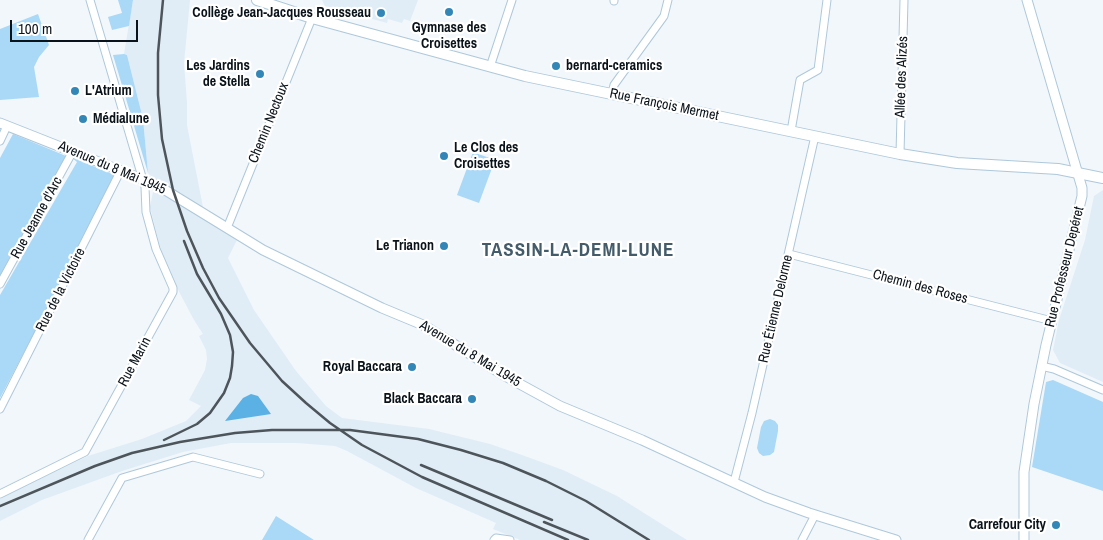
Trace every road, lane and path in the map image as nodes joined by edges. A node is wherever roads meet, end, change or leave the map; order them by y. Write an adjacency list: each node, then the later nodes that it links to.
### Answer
1 (90, 0): 19 (street, Rue Marin)
2 (257, 0): 8 (main road, Rue François Mermet)
3 (512, 0): 9 (street)
4 (668, 0): 10 (street)
5 (827, 0): 12 (street)
6 (904, 0): 16 (street, Allée des Alizés)
7 (1027, 0): 18 (street, Rue Professeur Depéret)
8 (312, 18): 9 (main road, Rue François Mermet); 21 (street, Chemin Nectoux)
9 (490, 67): 10 (main road, Rue François Mermet)
10 (612, 94): 12 (main road, Rue François Mermet)
11 (4, 124): 14 (street); 15 (street, Avenue du 8 Mai 1945)
12 (791, 131): 13 (main road, Rue François Mermet)
13 (815, 136): 16 (main road, Rue François Mermet); 22 (street, Rue Étienne Delorme)
14 (0, 141)
15 (73, 152): 17 (street, Avenue du 8 Mai 1945); 23 (street, Rue Jeanne d'Arc)
16 (900, 154): 18 (main road, Rue François Mermet)
17 (121, 170): 19 (street, Avenue du 8 Mai 1945); 27 (street, Rue de la Victoire)
18 (1078, 174): 20 (main road, Rue François Mermet); 24 (street, Rue Professeur Depéret)
19 (143, 178): 21 (street, Avenue du 8 Mai 1945); 30 (street, Rue Marin)
20 (1103, 178)
21 (227, 228): 29 (street, Avenue du 8 Mai 1945)
22 (789, 254): 24 (street, Chemin des Roses); 29 (street, Rue Étienne Delorme)
23 (0, 284)
24 (1052, 321): 25 (street, Rue Professeur Depéret)
25 (1041, 366): 26 (street); 37 (street, Rue Professeur Depéret)
26 (1103, 390)
27 (0, 409)
28 (260, 474): 32 (street)
29 (734, 482): 31 (street, Avenue du 8 Mai 1945)
30 (0, 494)
31 (815, 515): 35 (street); 36 (street, Avenue du 8 Mai 1945)
32 (88, 540)
33 (494, 540): 34 (street)
34 (510, 540)
35 (802, 540)
36 (896, 540)
37 (1024, 540)

